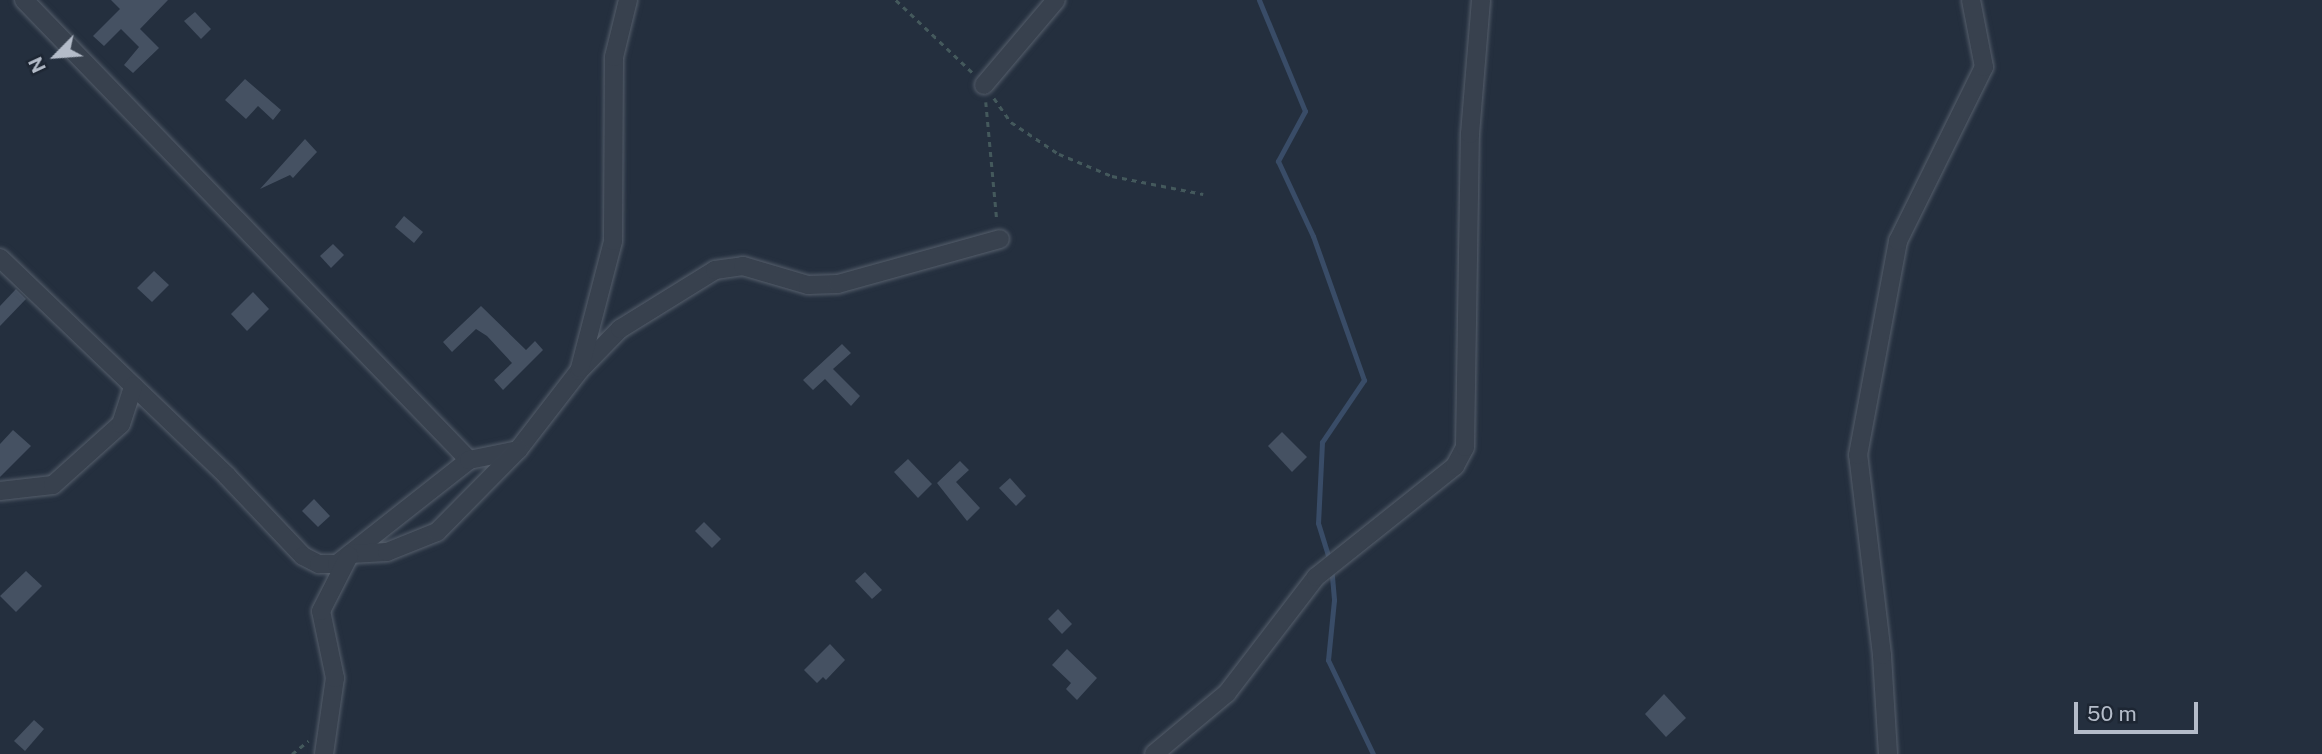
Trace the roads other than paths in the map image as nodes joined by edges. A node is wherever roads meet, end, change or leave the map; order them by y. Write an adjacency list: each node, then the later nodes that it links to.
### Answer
1 (24, 0): 12 (street)
2 (628, 0): 9 (street)
3 (1056, 0): 6 (street)
4 (1481, 0): 16 (street)
5 (1971, 0): 17 (street)
6 (984, 85)
7 (1000, 239): 9 (street)
8 (0, 258): 10 (street)
9 (579, 372): 11 (street)
10 (133, 386): 13 (street); 14 (street)
11 (518, 450): 12 (street); 14 (street)
12 (469, 460): 14 (street)
13 (0, 491)
14 (350, 554): 15 (street)
15 (324, 754)
16 (1154, 754)
17 (1888, 754)

